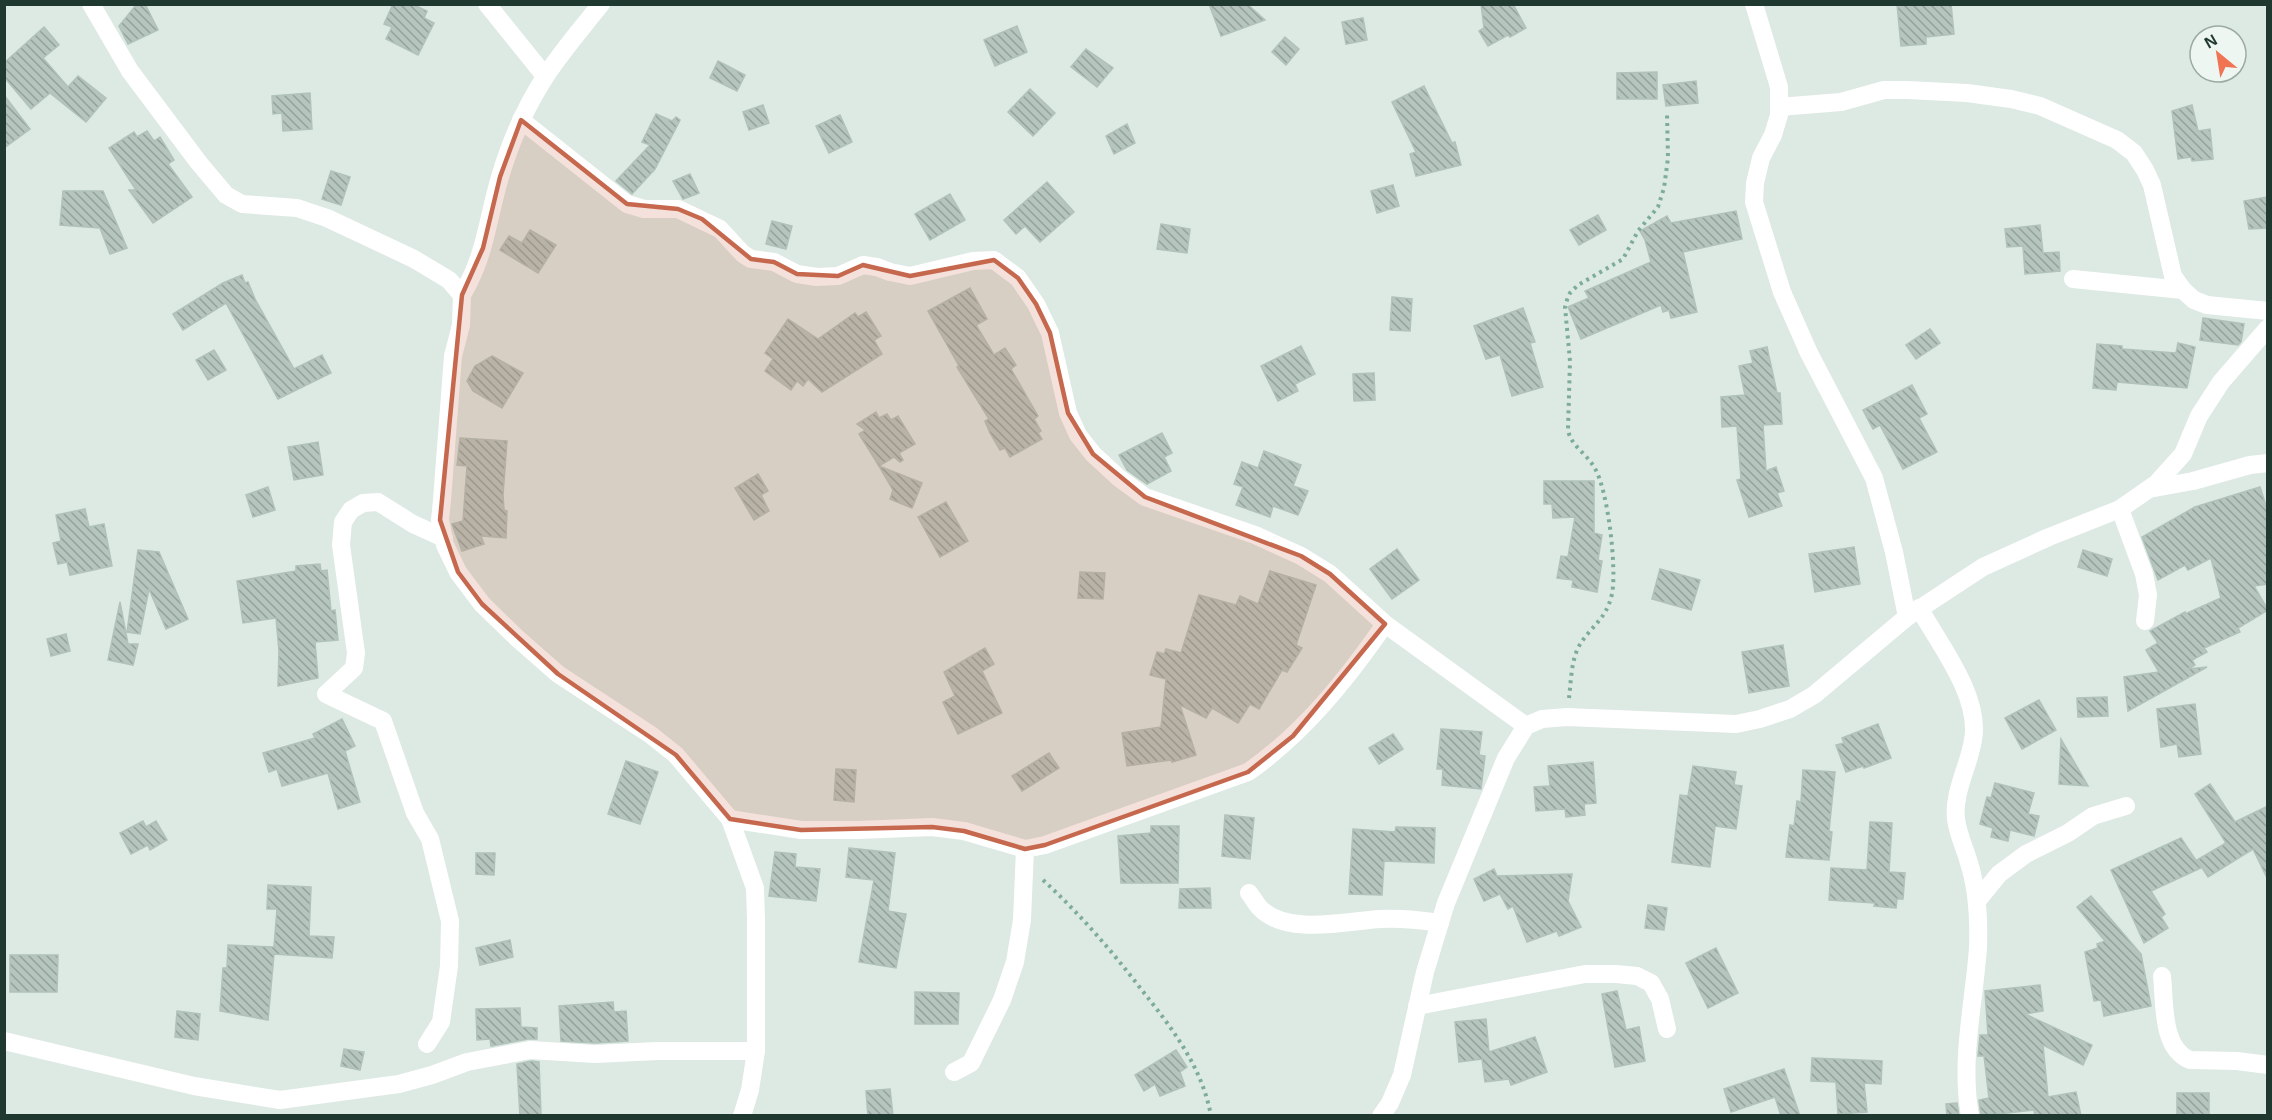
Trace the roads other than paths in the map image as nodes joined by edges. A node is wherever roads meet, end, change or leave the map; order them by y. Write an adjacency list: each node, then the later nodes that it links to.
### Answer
1 (91, 4): 10 (street)
2 (487, 4): 5 (street)
3 (601, 4): 5 (street)
4 (1754, 4): 6 (street)
5 (545, 76): 7 (street)
6 (1779, 106): 9 (street); 17 (street)
7 (521, 120): 10 (street); 19 (street)
8 (2073, 279): 9 (street)
9 (2183, 290): 11 (street)
10 (462, 295): 16 (street)
11 (2268, 311)
12 (2268, 328): 14 (street)
13 (2268, 463): 14 (street)
14 (2147, 489): 15 (street)
15 (2120, 509): 17 (street); 18 (street)
16 (444, 538): 22 (street); 31 (street)
17 (1913, 613): 20 (street); 25 (street)
18 (2145, 621)
19 (1385, 624): 20 (street); 23 (street)
20 (1526, 726): 26 (street)
21 (2126, 806): 25 (street)
22 (730, 819): 23 (street); 32 (street)
23 (1024, 857): 34 (street)
24 (1249, 893): 26 (street)
25 (1977, 901): 37 (street)
26 (1440, 923): 28 (street)
27 (2163, 976): 33 (street)
28 (1417, 1006): 29 (street); 36 (street)
29 (1667, 1029)
30 (4, 1041): 32 (street)
31 (426, 1044)
32 (756, 1051): 35 (street)
33 (2268, 1065)
34 (954, 1072)
35 (742, 1116)
36 (1381, 1116)
37 (1970, 1116)

